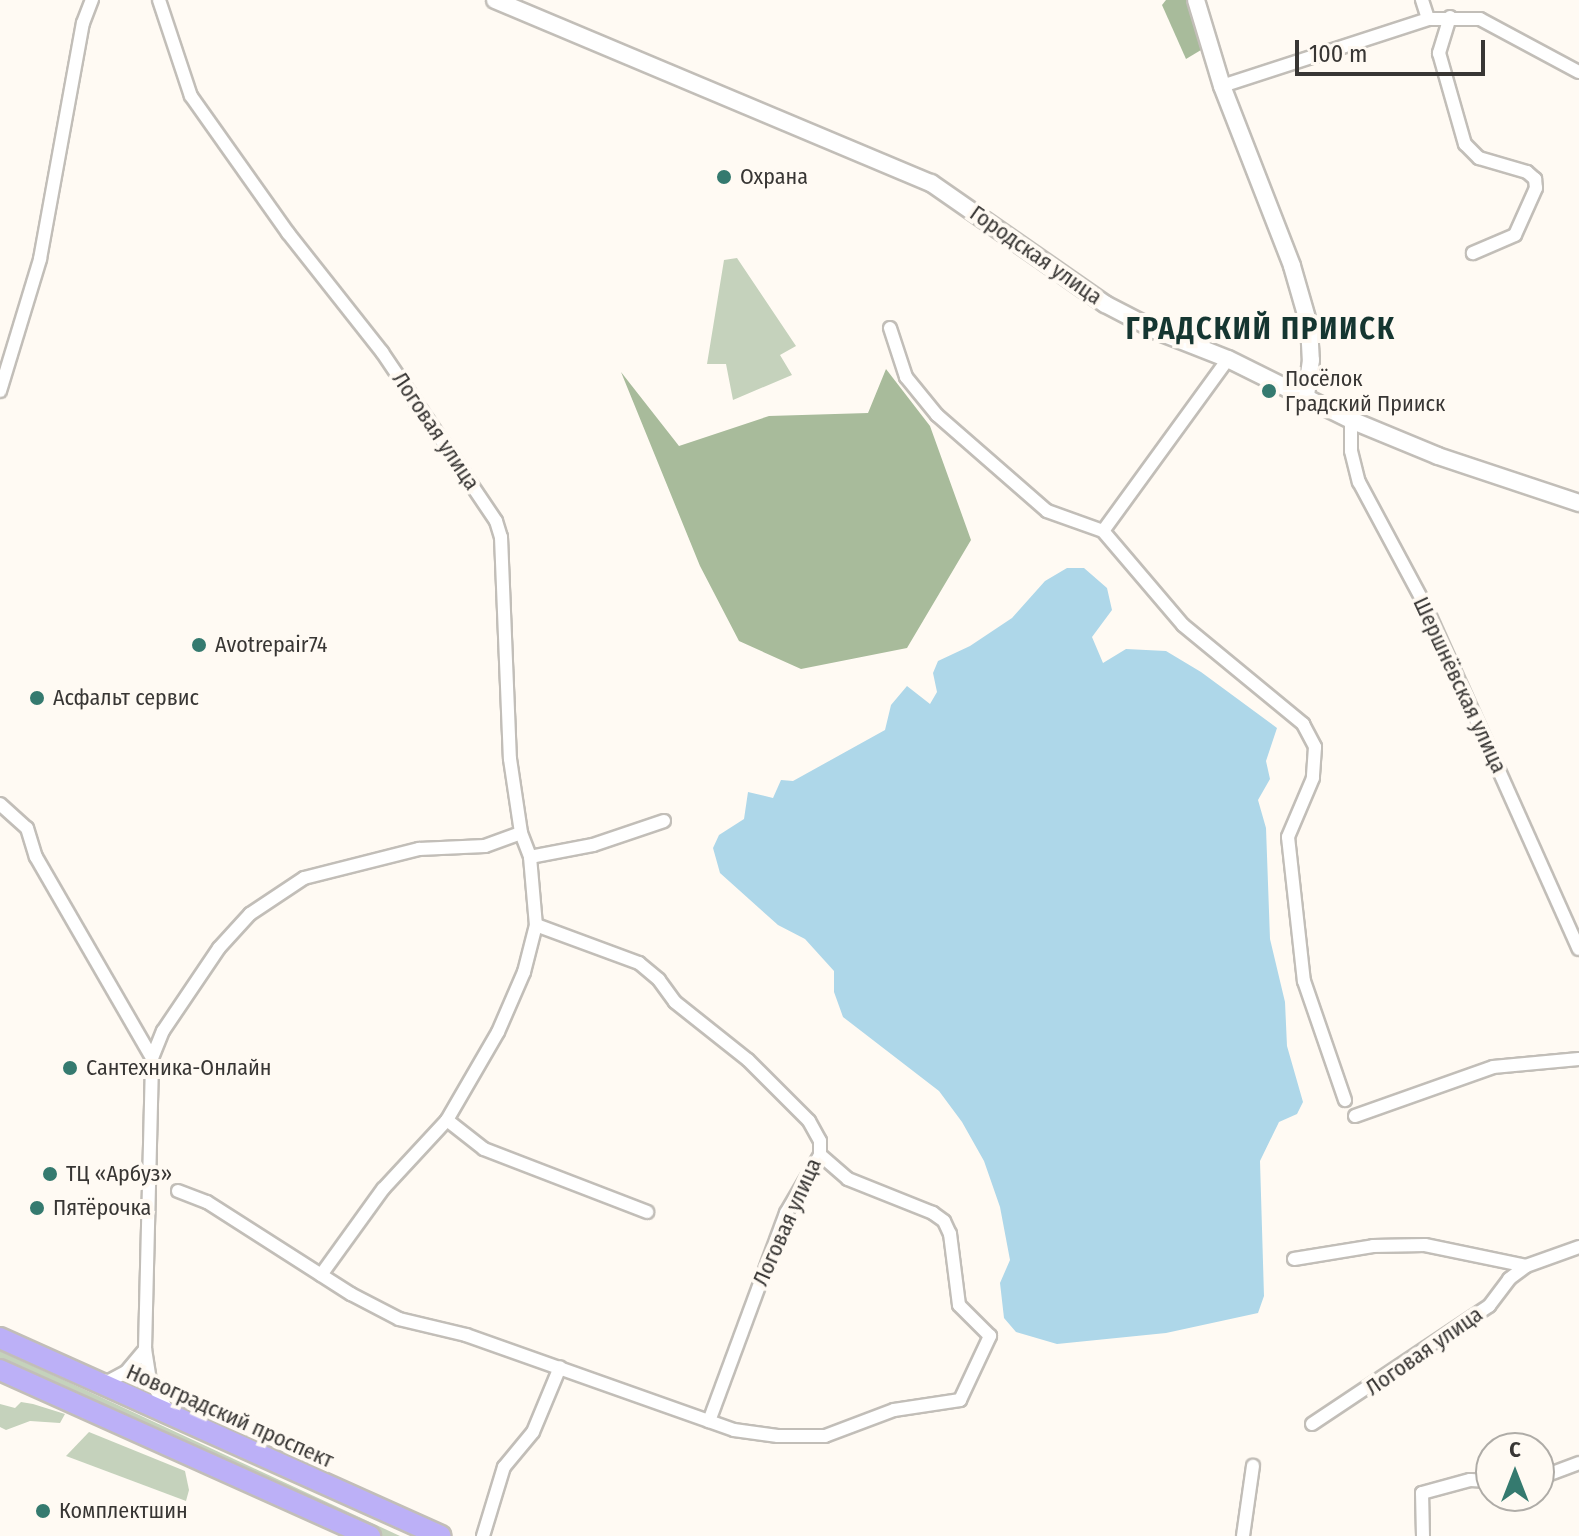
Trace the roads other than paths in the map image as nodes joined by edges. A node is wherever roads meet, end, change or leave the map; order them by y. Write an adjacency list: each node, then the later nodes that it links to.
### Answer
1 (92, 0): 13 (street)
2 (159, 0): 20 (street, Логовая улица)
3 (495, 0): 12 (street, Городская улица)
4 (1196, 0): 9 (street)
5 (1422, 0): 7 (street)
6 (1450, 17): 7 (street); 8 (street); 10 (street)
7 (1428, 19): 9 (street)
8 (1579, 72)
9 (1222, 86): 14 (street)
10 (1473, 253)
11 (890, 328): 17 (street)
12 (1228, 359): 14 (street, Городская улица); 17 (street)
13 (0, 391)
14 (1306, 397): 15 (street, Городская улица)
15 (1351, 420): 16 (street, Городская улица); 23 (street, Шершнёвская улица)
16 (1579, 503)
17 (1103, 531): 26 (street)
18 (0, 804): 24 (street)
19 (664, 821): 21 (street)
20 (521, 833): 21 (street, Логовая улица); 24 (street)
21 (530, 857): 22 (street, Логовая улица)
22 (536, 925): 28 (street, Логовая улица); 29 (street, Логовая улица)
23 (1578, 943)
24 (152, 1058): 37 (street)
25 (1579, 1059): 27 (street)
26 (1345, 1100)
27 (1355, 1116)
28 (447, 1120): 31 (street); 35 (street, Логовая улица)
29 (820, 1155): 42 (street, Логовая улица); 42 (street)
30 (178, 1191): 35 (street)
31 (647, 1212)
32 (1579, 1247): 34 (street)
33 (1294, 1259): 34 (street)
34 (1526, 1266): 43 (street, Логовая улица)
35 (321, 1275): 38 (street)
36 (0, 1338): 40 (main road, Новоградский проспект)
37 (145, 1349): 40 (street); 41 (street)
38 (560, 1367): 42 (street); 50 (street)
39 (0, 1370): 48 (main road)
40 (93, 1380): 41 (main road, Новоградский проспект)
41 (171, 1416): 49 (main road, Новоградский проспект)
42 (709, 1421)
43 (1312, 1424)
44 (1579, 1463): 46 (street)
45 (1253, 1466): 51 (street)
46 (1555, 1472)
47 (1475, 1480): 52 (street)
48 (370, 1536)
49 (441, 1536)
50 (483, 1536)
51 (1243, 1536)
52 (1423, 1536)

